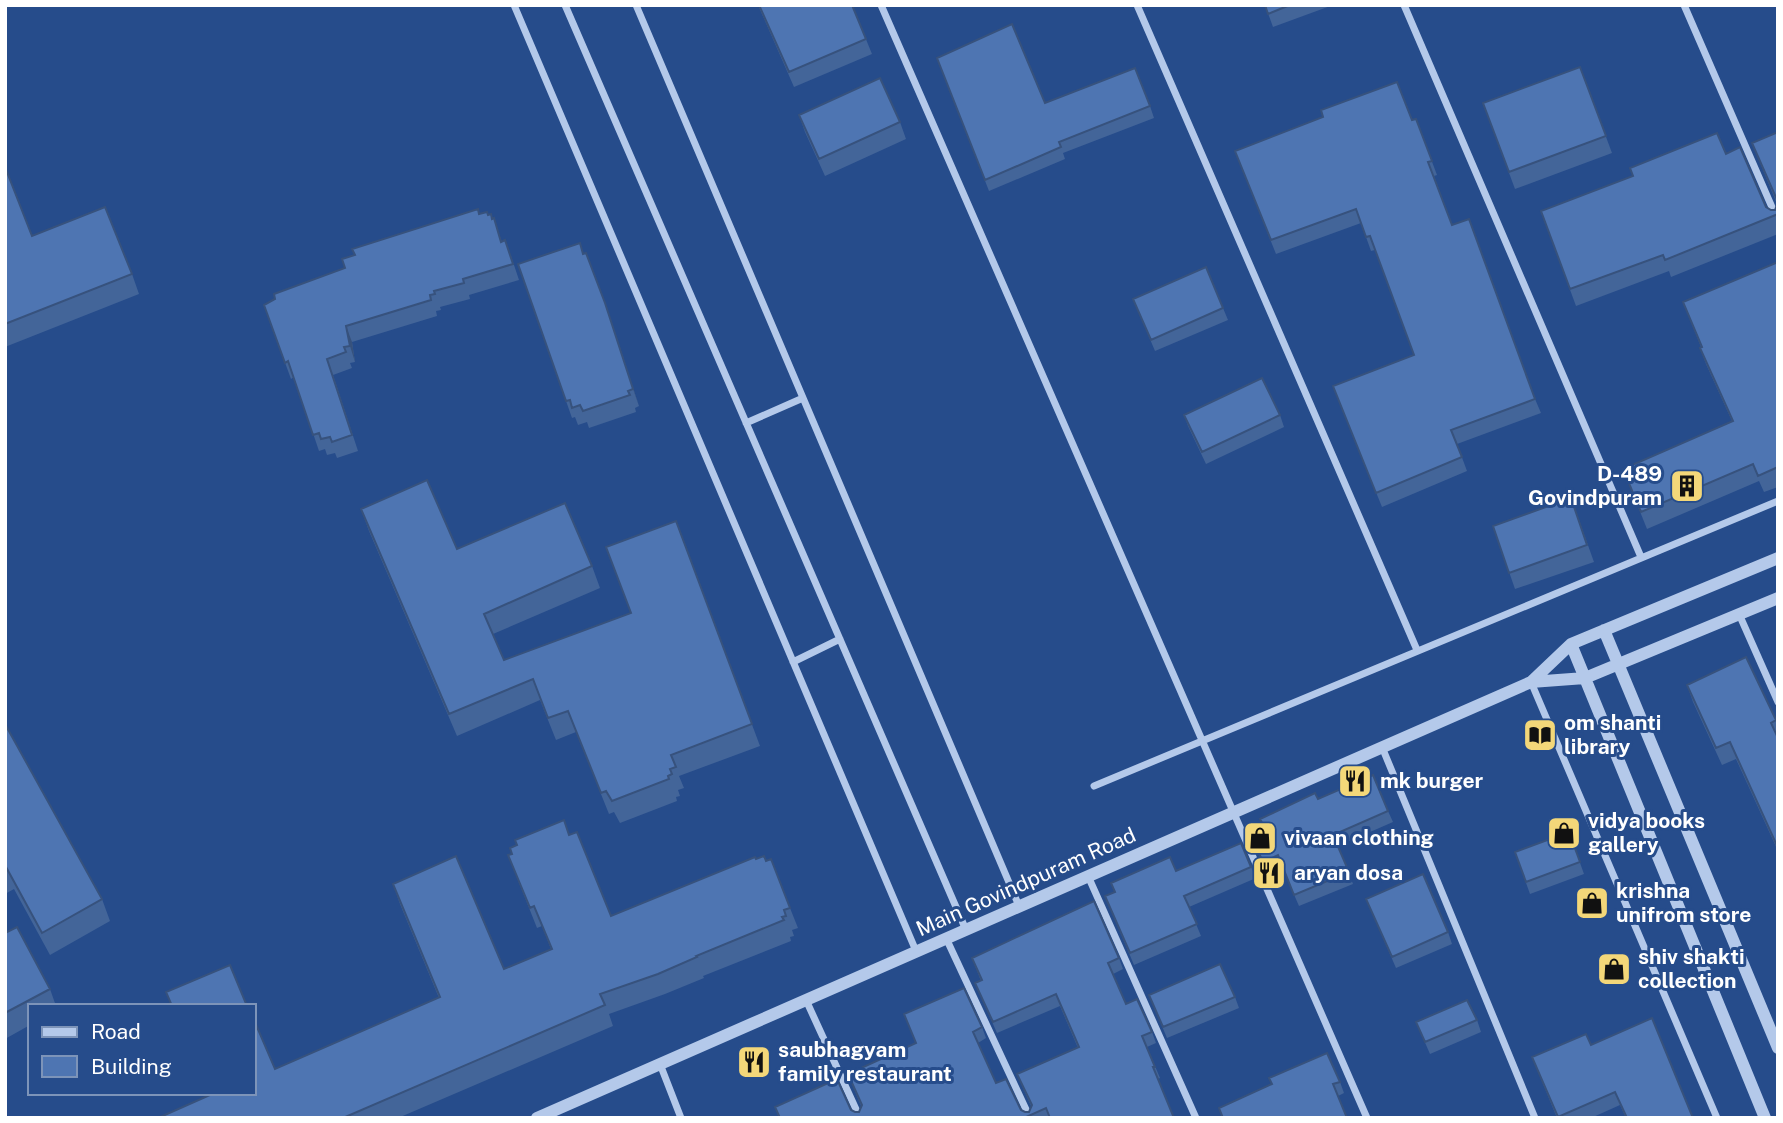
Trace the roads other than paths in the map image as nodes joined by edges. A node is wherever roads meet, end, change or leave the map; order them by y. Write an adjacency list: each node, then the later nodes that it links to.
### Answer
1 (514, 5): 20 (street)
2 (565, 5): 10 (street)
3 (636, 5): 9 (street)
4 (881, 5): 25 (street)
5 (1136, 5): 19 (street)
6 (1404, 5): 12 (street)
7 (1684, 5): 8 (street)
8 (1778, 221)
9 (803, 398): 10 (street); 30 (street)
10 (746, 423): 17 (street)
11 (1778, 501): 12 (street)
12 (1641, 557): 19 (street)
13 (1778, 558): 16 (street, Main Govindpuram Road)
14 (1778, 598): 15 (street, Main Govindpuram Road)
15 (1739, 614): 21 (street, Main Govindpuram Road); 24 (street)
16 (1604, 630): 18 (street, Main Govindpuram Road); 21 (street)
17 (840, 639): 20 (street); 31 (street)
18 (1571, 644): 22 (street); 23 (street, Main Govindpuram Road)
19 (1417, 650): 25 (street)
20 (793, 662): 33 (street)
21 (1620, 665): 22 (street, Main Govindpuram Road); 35 (street)
22 (1585, 678): 23 (street, Main Govindpuram Road); 45 (street)
23 (1531, 682): 26 (street, Main Govindpuram Road); 44 (street)
24 (1778, 702)
25 (1202, 742): 27 (street); 28 (street)
26 (1382, 747): 28 (street, Main Govindpuram Road); 43 (street)
27 (1094, 786)
28 (1233, 812): 29 (street, Main Govindpuram Road); 42 (street)
29 (1088, 876): 30 (street, Main Govindpuram Road); 41 (street)
30 (1018, 906): 31 (street, Main Govindpuram Road)
31 (966, 930): 32 (street, Main Govindpuram Road)
32 (946, 938): 33 (street, Main Govindpuram Road); 40 (street)
33 (916, 951): 34 (street, Main Govindpuram Road)
34 (806, 1000): 36 (street, Main Govindpuram Road); 39 (street)
35 (1778, 1048)
36 (660, 1064): 37 (street, Main Govindpuram Road); 38 (street)
37 (537, 1118)
38 (681, 1118)
39 (860, 1118)
40 (1030, 1118)
41 (1196, 1118)
42 (1367, 1118)
43 (1535, 1118)
44 (1717, 1118)
45 (1765, 1118)

